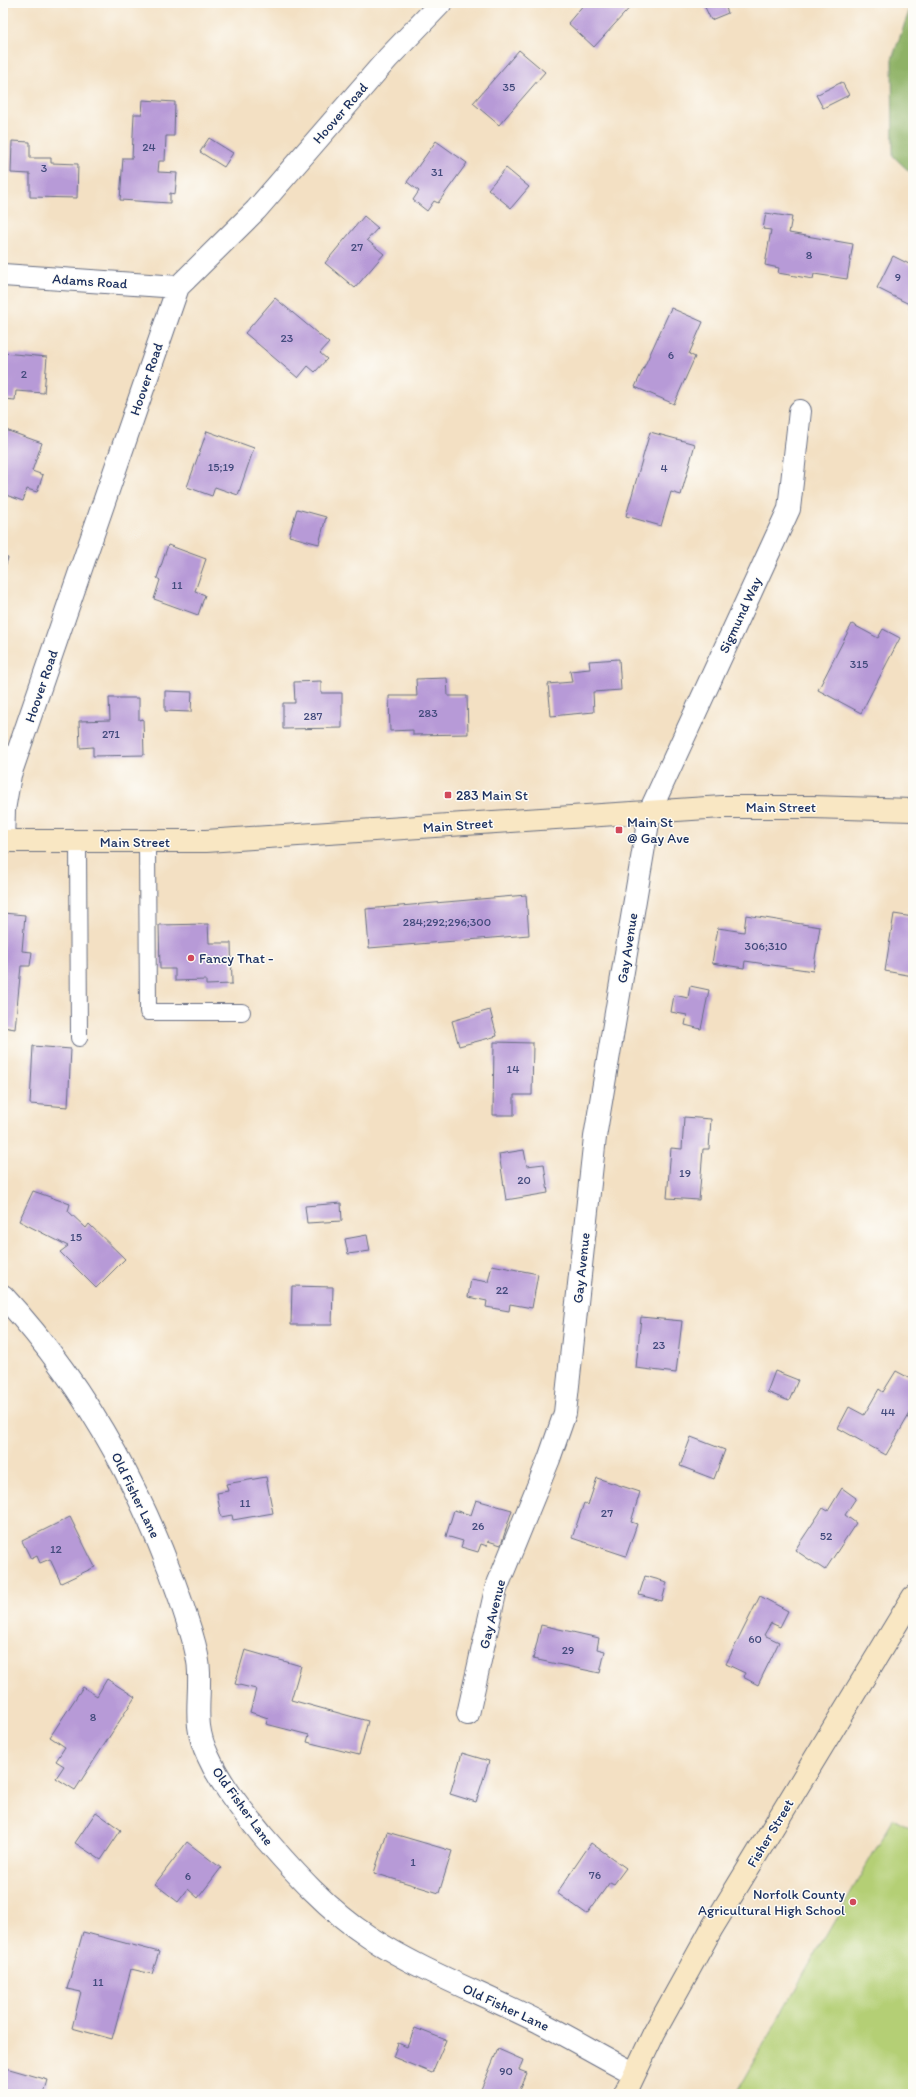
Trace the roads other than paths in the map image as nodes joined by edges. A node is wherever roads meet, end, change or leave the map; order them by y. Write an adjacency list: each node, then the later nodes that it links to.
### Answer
1 (441, 3): 3 (street, Hoover Road)
2 (3, 275): 3 (street, Adams Road)
3 (178, 287): 7 (street, Hoover Road)
4 (800, 411): 6 (street, Sigmund Way)
5 (913, 810): 6 (main road, Main Street)
6 (650, 811): 9 (main road, Main Street); 14 (street, Gay Avenue)
7 (3, 841): 8 (main road, Main Street)
8 (78, 842): 9 (main road, Main Street); 11 (lane)
9 (147, 842): 10 (lane)
10 (242, 1012)
11 (79, 1038)
12 (3, 1296): 15 (street, Old Fisher Lane)
13 (913, 1597): 15 (main road, Fisher Street)
14 (468, 1714)
15 (634, 2074): 16 (main road, Fisher Street)
16 (624, 2094)

